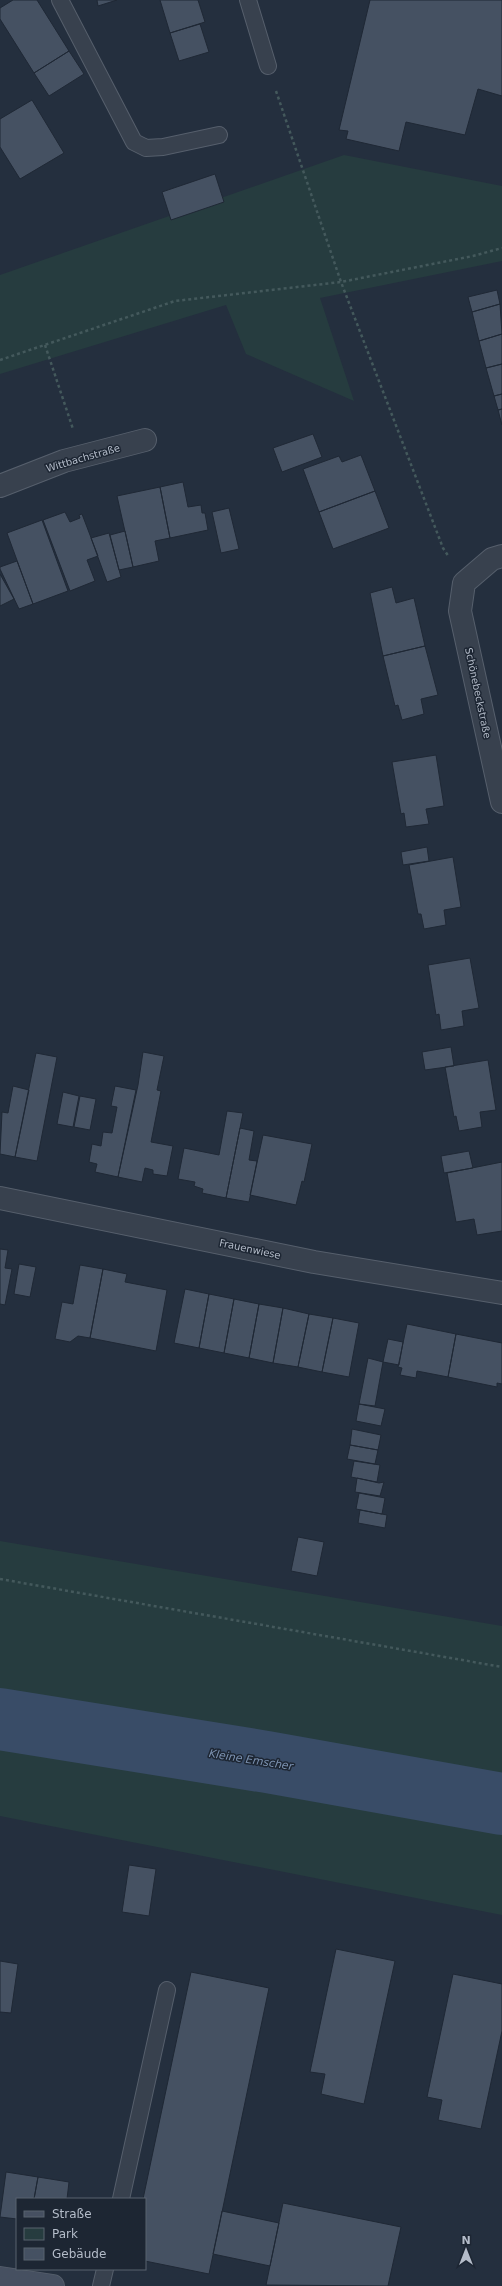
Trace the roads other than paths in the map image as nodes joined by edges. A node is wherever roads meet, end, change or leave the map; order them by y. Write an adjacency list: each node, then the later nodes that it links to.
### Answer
1 (60, 0): 4 (lane)
2 (248, 0): 3 (lane)
3 (268, 66)
4 (219, 135)
5 (145, 440): 6 (street, Wittbachstraße)
6 (0, 486)
7 (502, 556): 8 (street, Schönebeckstraße)
8 (502, 802)
9 (0, 1198): 10 (street, Frauenwiese)
10 (502, 1293)
11 (167, 1990): 12 (lane)
12 (121, 2198)
13 (105, 2270): 16 (lane)
14 (0, 2278): 15 (street)
15 (53, 2286)
16 (101, 2286)

